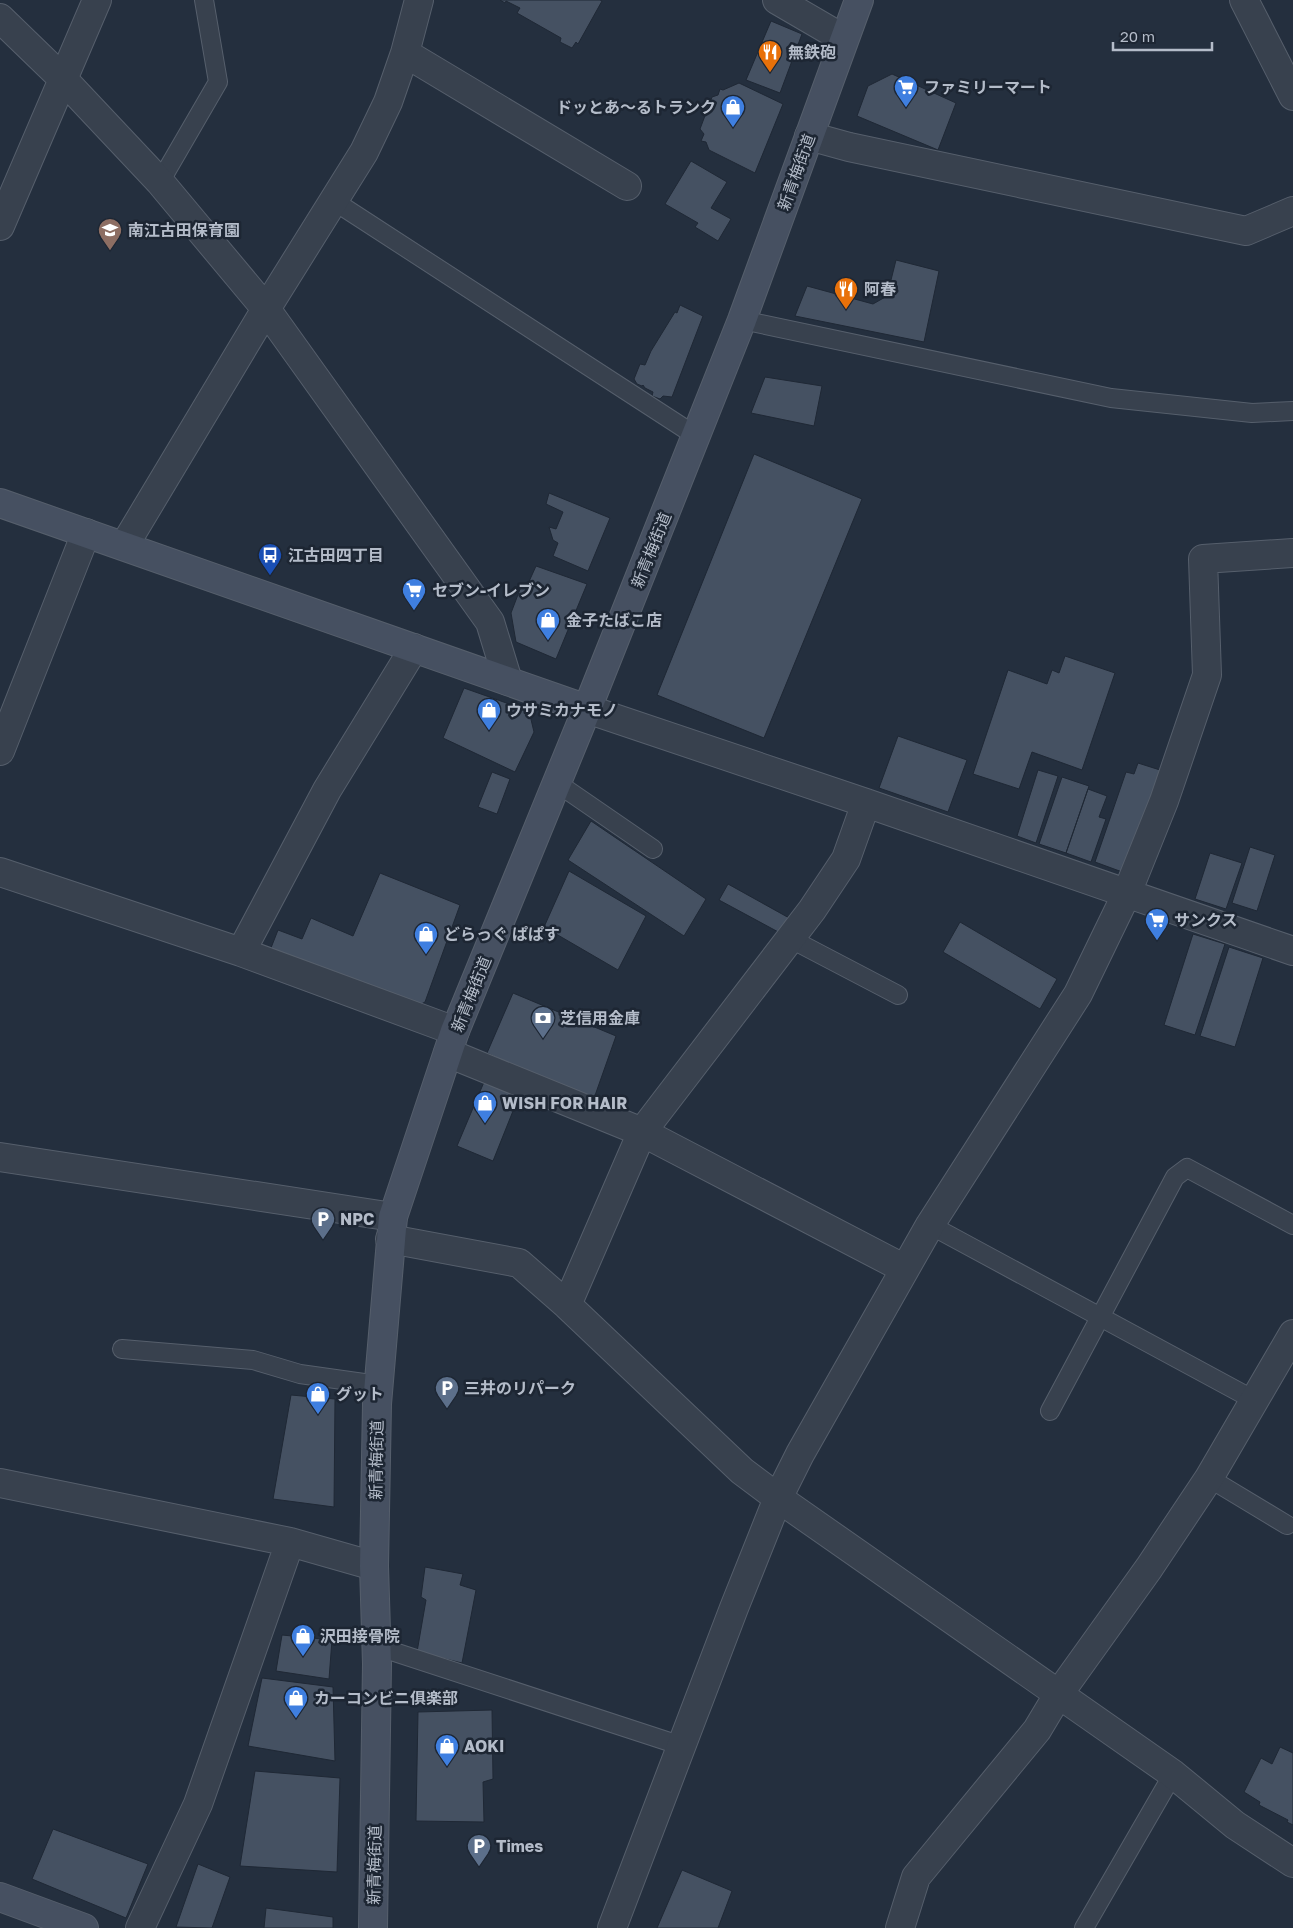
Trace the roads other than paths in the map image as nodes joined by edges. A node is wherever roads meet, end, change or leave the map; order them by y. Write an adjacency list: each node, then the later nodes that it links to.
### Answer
1 (97, 0): 10 (street)
2 (204, 0): 13 (lane)
3 (419, 0): 9 (street)
4 (777, 0): 8 (street)
5 (859, 0): 8 (main road, 新青梅街道)
6 (1247, 2): 11 (street)
7 (0, 18): 10 (street)
8 (844, 39): 12 (main road, 新青梅街道)
9 (405, 53): 14 (street); 15 (street)
10 (62, 79): 13 (street); 17 (street)
11 (1293, 96)
12 (809, 136): 16 (street); 19 (main road, 新青梅街道)
13 (160, 182): 18 (street)
14 (626, 186)
15 (334, 201): 18 (street); 21 (lane)
16 (1293, 211)
17 (0, 226)
18 (266, 309): 24 (street); 27 (street)
19 (742, 320): 20 (lane); 21 (main road, 新青梅街道)
20 (1293, 411)
21 (696, 436): 28 (main road, 新青梅街道)
22 (0, 503): 23 (main road)
23 (86, 533): 24 (main road); 29 (street)
24 (124, 546): 26 (main road)
25 (1293, 553): 34 (street)
26 (414, 648): 27 (main road); 37 (street)
27 (508, 681): 28 (main road)
28 (587, 709): 30 (main road, 新青梅街道); 31 (street)
29 (0, 751)
30 (557, 783): 32 (lane); 39 (main road, 新青梅街道)
31 (866, 802): 34 (street); 35 (street)
32 (653, 850)
33 (0, 872): 37 (street)
34 (1127, 893): 36 (street); 42 (street)
35 (791, 938): 38 (lane); 40 (street)
36 (1293, 951)
37 (241, 952): 39 (street)
38 (898, 995)
39 (451, 1042): 40 (street); 44 (main road, 新青梅街道)
40 (642, 1132): 45 (street); 46 (street)
41 (0, 1157): 44 (street)
42 (930, 1225): 45 (street); 47 (lane)
43 (1293, 1225): 47 (lane)
44 (392, 1228): 46 (street); 50 (main road, 新青梅街道)
45 (905, 1269): 55 (street)
46 (567, 1305): 55 (street)
47 (1099, 1316): 51 (lane); 52 (lane)
48 (1291, 1344): 51 (street)
49 (122, 1349): 50 (lane)
50 (378, 1384): 58 (main road, 新青梅街道)
51 (1254, 1400): 53 (street)
52 (1050, 1411)
53 (1209, 1478): 56 (lane); 60 (street)
54 (0, 1483): 57 (street)
55 (778, 1498): 60 (street); 61 (street)
56 (1286, 1525)
57 (290, 1542): 58 (street); 66 (street)
58 (374, 1566): 59 (main road, 新青梅街道)
59 (376, 1646): 61 (lane); 67 (main road, 新青梅街道)
60 (1058, 1695): 62 (street); 69 (street)
61 (682, 1746): 68 (street)
62 (1173, 1774): 63 (street); 70 (lane)
63 (1293, 1862)
64 (0, 1897): 65 (main road)
65 (84, 1928)
66 (140, 1928)
67 (373, 1928)
68 (612, 1928)
69 (900, 1928)
70 (1084, 1928)

